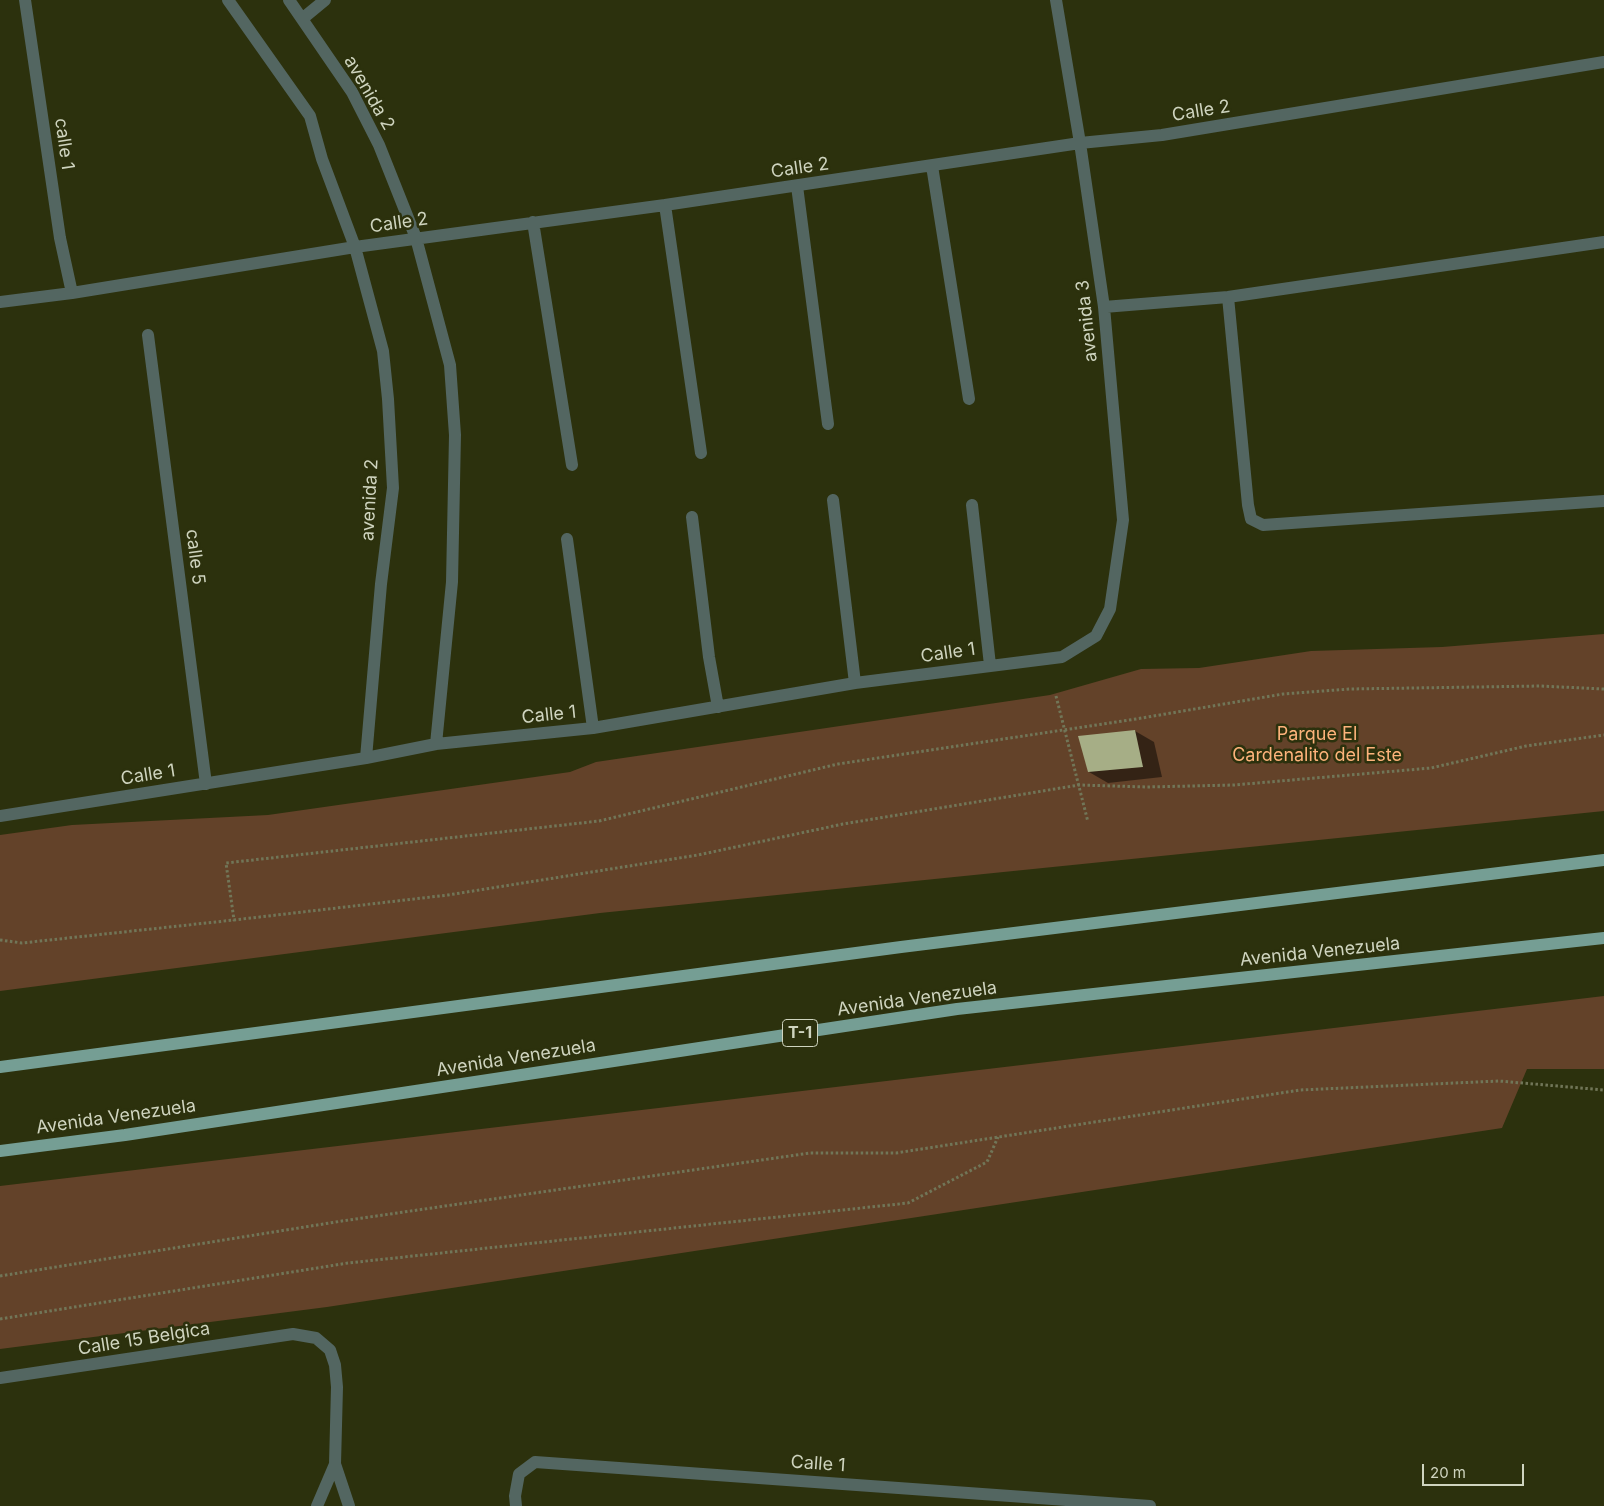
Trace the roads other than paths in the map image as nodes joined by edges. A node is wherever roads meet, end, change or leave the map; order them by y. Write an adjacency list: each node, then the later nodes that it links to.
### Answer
1 (25, 0): 16 (street, calle 1)
2 (228, 0): 15 (street, avenida 2)
3 (289, 0): 6 (street, avenida 2)
4 (325, 0): 6 (street)
5 (1056, 0): 8 (street, avenida 3)
6 (302, 20): 13 (street, avenida 2)
7 (1604, 62): 8 (street, Calle 2)
8 (1080, 144): 9 (street, Calle 2); 19 (street, avenida 3)
9 (932, 166): 10 (street, Calle 2); 21 (street)
10 (797, 186): 11 (street, Calle 2); 22 (street)
11 (665, 205): 12 (street, Calle 2); 23 (street)
12 (533, 222): 13 (street, Calle 2); 24 (street)
13 (416, 238): 15 (street, Calle 2); 35 (street, avenida 2)
14 (1604, 242): 17 (street)
15 (355, 247): 16 (street, Calle 2); 36 (street, avenida 2)
16 (72, 293): 18 (street, Calle 2)
17 (1228, 297): 19 (street); 26 (street)
18 (0, 302)
19 (1104, 307): 30 (street, avenida 3)
20 (148, 335): 37 (street, calle 5)
21 (969, 399)
22 (828, 424)
23 (701, 452)
24 (572, 466)
25 (833, 500): 32 (street)
26 (1604, 501)
27 (972, 505): 31 (street)
28 (692, 517): 33 (street)
29 (567, 539): 34 (street)
30 (1096, 636): 31 (street, Calle 1)
31 (990, 665): 32 (street, Calle 1)
32 (855, 683): 33 (street, Calle 1)
33 (718, 707): 34 (street, Calle 1)
34 (593, 728): 35 (street, Calle 1)
35 (436, 744): 36 (street, Calle 1)
36 (366, 758): 37 (street, Calle 1)
37 (206, 784): 38 (street, Calle 1)
38 (0, 816)
39 (1604, 860): 41 (main road)
40 (1604, 938): 42 (main road, Avenida Venezuela / T-1)
41 (0, 1067)
42 (0, 1151)
43 (0, 1378): 44 (street, Calle 15 Belgica)
44 (335, 1464): 45 (street); 46 (street)
45 (317, 1506)
46 (349, 1506)
47 (516, 1506): 48 (street, Calle 1)
48 (1150, 1506)

